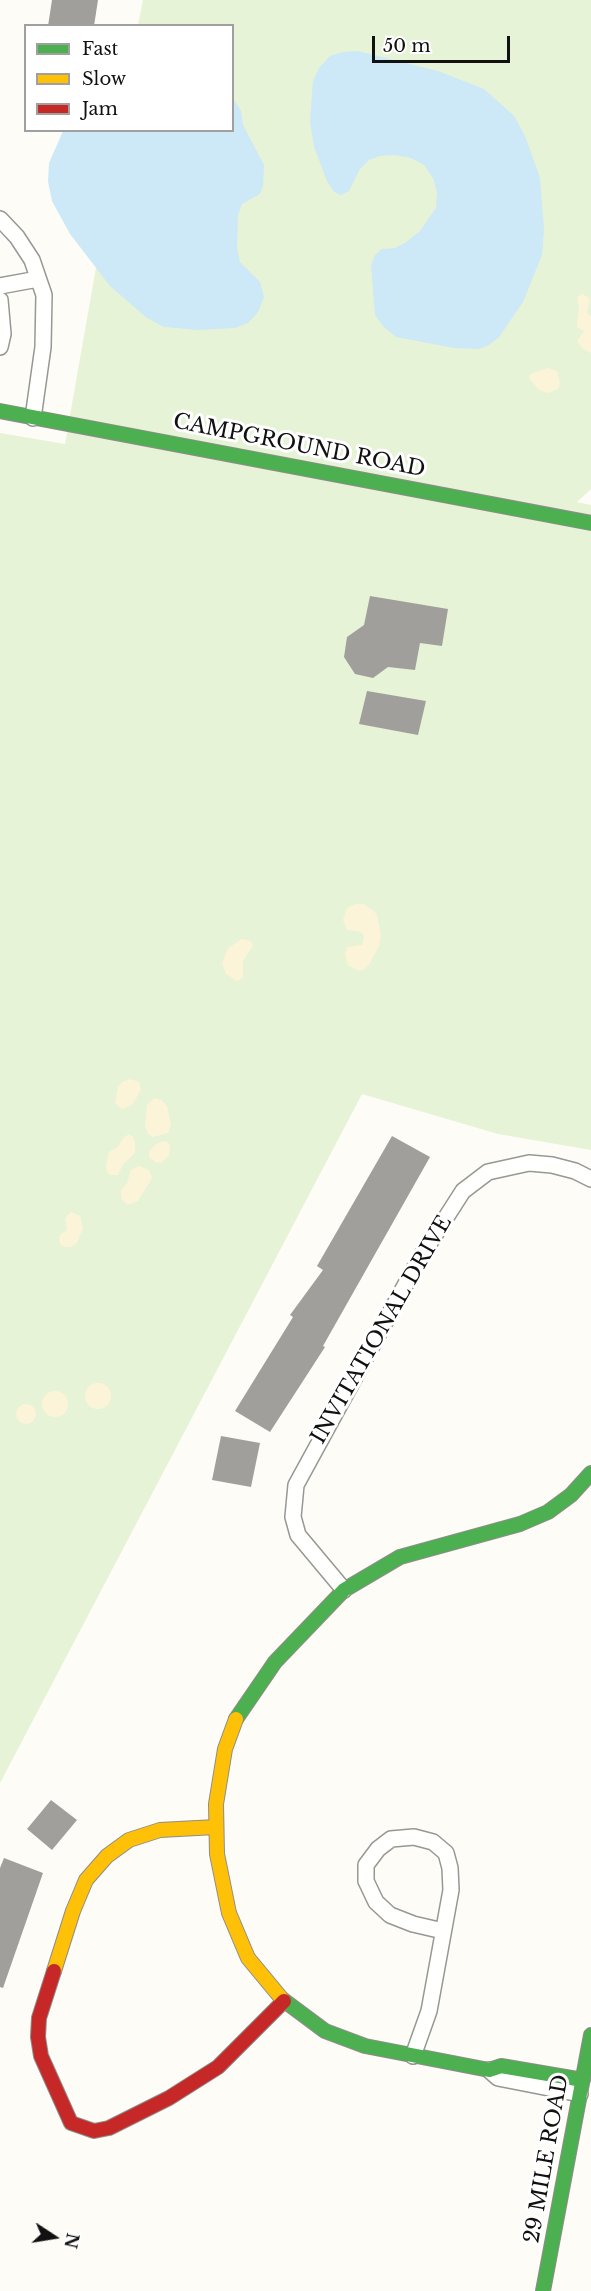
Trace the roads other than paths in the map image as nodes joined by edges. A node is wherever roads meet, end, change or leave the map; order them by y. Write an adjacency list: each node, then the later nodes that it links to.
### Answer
1 (0, 219): 2 (street)
2 (38, 279): 3 (street); 7 (street)
3 (0, 286)
4 (0, 300): 5 (street)
5 (0, 347)
6 (0, 411): 7 (street, CAMPGROUND ROAD)
7 (33, 418): 8 (street, CAMPGROUND ROAD)
8 (591, 523)
9 (591, 1179): 11 (street, INVITATIONAL DRIVE)
10 (591, 1473): 11 (street)
11 (344, 1590): 12 (street)
12 (216, 1827): 14 (street); 14 (street)
13 (443, 1931): 13 (street); 16 (street)
14 (284, 2001): 16 (street)
15 (591, 2035): 18 (street, 29 MILE ROAD)
16 (413, 2056): 17 (street)
17 (489, 2070): 18 (street)
18 (582, 2087): 19 (street, 29 MILE ROAD)
19 (543, 2291)

